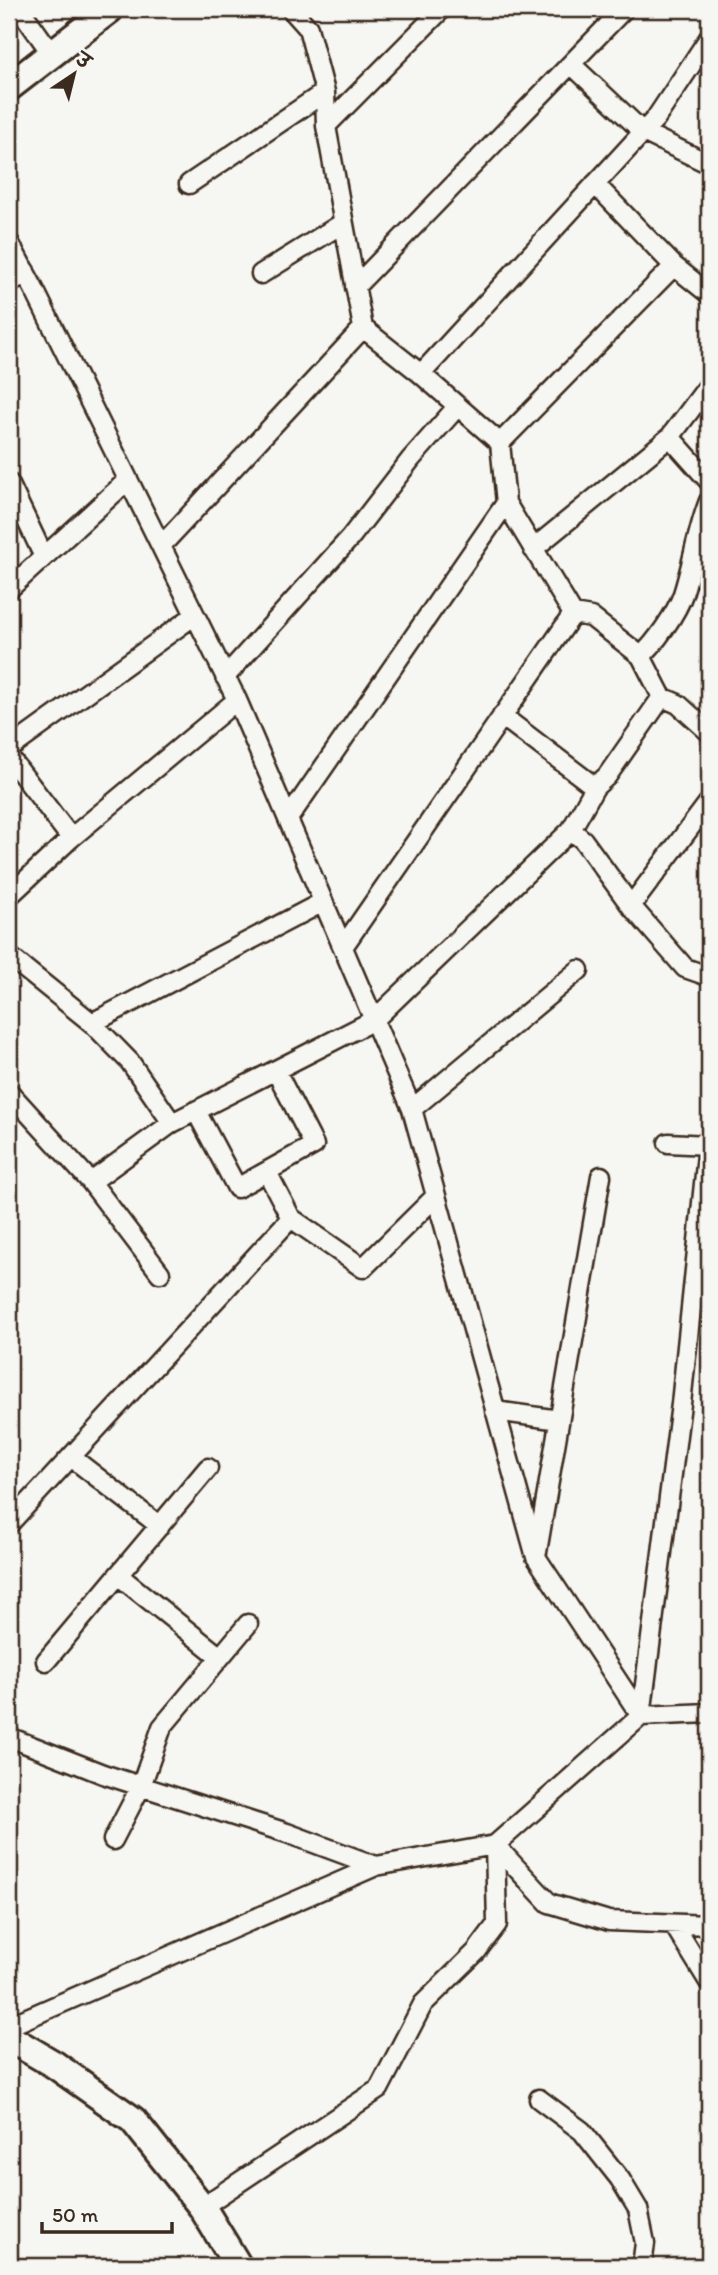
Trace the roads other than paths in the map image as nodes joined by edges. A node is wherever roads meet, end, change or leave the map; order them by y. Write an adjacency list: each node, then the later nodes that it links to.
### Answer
1 (20, 9): 7 (street)
2 (110, 9): 7 (street)
3 (291, 9): 10 (street)
4 (442, 9): 11 (street)
5 (624, 9): 8 (street)
6 (709, 38): 12 (street)
7 (52, 54): 9 (street)
8 (570, 64): 12 (street); 22 (street)
9 (9, 87)
10 (325, 92): 11 (street); 14 (street)
11 (326, 125): 16 (street)
12 (643, 132): 13 (street); 15 (street)
13 (709, 164)
14 (189, 184)
15 (595, 184): 18 (street); 25 (street)
16 (344, 223): 20 (street); 22 (street)
17 (9, 242): 19 (street)
18 (674, 266): 23 (street); 29 (street)
19 (25, 271): 21 (street); 30 (street)
20 (261, 274)
21 (9, 285)
22 (355, 287): 24 (street)
23 (709, 294)
24 (363, 328): 25 (street); 35 (street)
25 (421, 374): 27 (street)
26 (709, 385): 28 (street)
27 (457, 407): 29 (street); 42 (street)
28 (670, 437): 31 (street); 36 (street)
29 (500, 443): 34 (street)
30 (128, 480): 35 (street); 37 (street)
31 (709, 481)
32 (9, 483): 37 (street)
33 (709, 500): 41 (street)
34 (506, 503): 36 (street); 51 (street)
35 (161, 546): 40 (street)
36 (533, 549): 39 (street)
37 (44, 557): 38 (street)
38 (9, 589)
39 (573, 614): 41 (street); 45 (street)
40 (195, 615): 42 (street); 47 (street)
41 (641, 656): 43 (street)
42 (225, 677): 44 (street)
43 (662, 697): 46 (street); 49 (street)
44 (237, 700): 51 (street); 53 (street)
45 (502, 716): 49 (street); 57 (street)
46 (709, 732)
47 (9, 748)
48 (9, 757): 53 (street)
49 (595, 787): 52 (street)
50 (709, 802): 56 (street)
51 (288, 819): 55 (street)
52 (571, 830): 56 (street); 61 (street)
53 (71, 838): 54 (street)
54 (10, 893)
55 (323, 902): 57 (street); 62 (street)
56 (631, 906): 60 (street)
57 (343, 947): 61 (street)
58 (9, 956): 62 (street)
59 (579, 970): 65 (street)
60 (709, 973)
61 (374, 1020): 63 (street); 65 (street)
62 (92, 1023): 67 (street)
63 (276, 1071): 66 (street); 69 (street)
64 (9, 1092): 71 (street)
65 (412, 1109): 72 (street)
66 (196, 1111): 67 (street); 69 (street)
67 (172, 1123): 71 (street)
68 (668, 1143): 87 (street)
69 (267, 1172): 73 (street)
70 (601, 1176): 76 (street)
71 (92, 1182): 74 (street)
72 (436, 1196): 73 (street); 75 (street)
73 (291, 1218): 77 (street)
74 (160, 1273)
75 (495, 1411): 76 (street); 81 (street)
76 (559, 1420): 81 (street)
77 (71, 1457): 79 (street); 80 (street)
78 (208, 1468): 80 (street)
79 (9, 1524)
80 (160, 1526): 82 (street)
81 (536, 1557): 87 (street)
82 (118, 1576): 84 (street); 85 (street)
83 (248, 1624): 84 (street)
84 (220, 1657): 89 (street)
85 (46, 1661)
86 (709, 1713): 87 (street)
87 (641, 1716): 91 (street)
88 (9, 1737): 89 (street)
89 (141, 1786): 90 (street); 92 (street)
90 (113, 1840)
91 (495, 1845): 92 (street); 93 (street); 99 (street)
92 (376, 1866): 96 (street)
93 (674, 1925): 94 (street); 95 (street)
94 (709, 1925)
95 (709, 1982)
96 (9, 2026)
97 (9, 2038): 99 (street)
98 (539, 2099): 101 (street)
99 (202, 2207): 100 (street)
100 (238, 2266)
101 (642, 2266)

